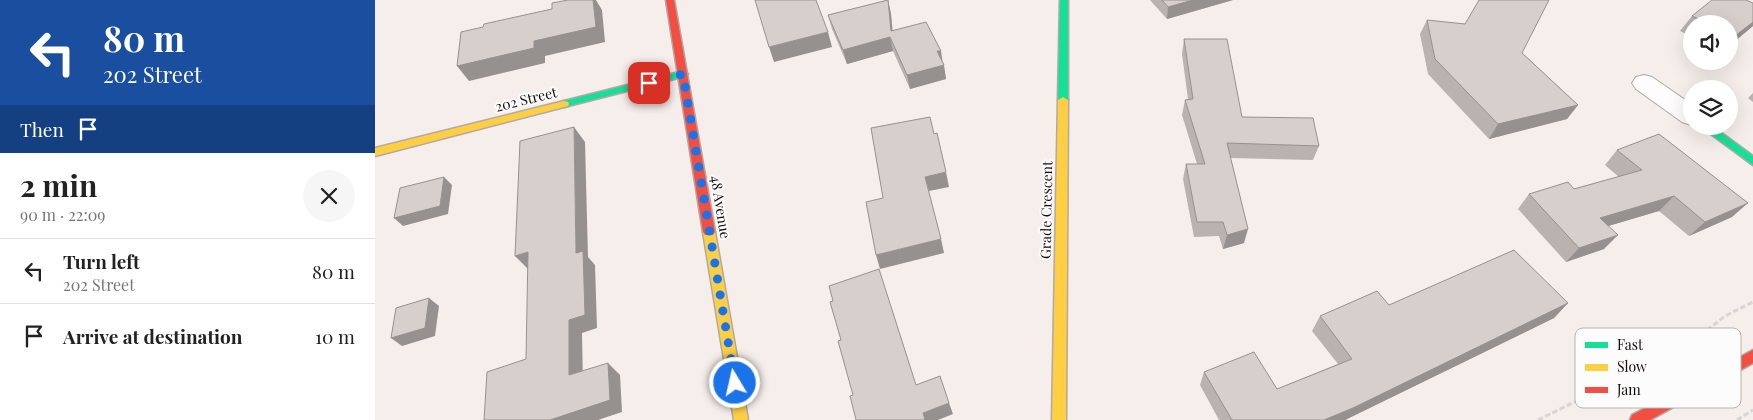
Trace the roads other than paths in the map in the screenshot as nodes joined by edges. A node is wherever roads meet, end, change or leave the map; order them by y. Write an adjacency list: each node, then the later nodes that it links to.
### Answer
1 (670, 0): 3 (street, 48 Avenue)
2 (1064, 0): 13 (street, Grade Crescent)
3 (683, 74): 7 (street, 202 Street); 12 (street, 48 Avenue)
4 (1644, 83): 5 (street)
5 (1683, 110)
6 (1718, 135): 8 (street)
7 (375, 152)
8 (1753, 160)
9 (1753, 356): 10 (street)
10 (1741, 363)
11 (1659, 408): 14 (street)
12 (741, 420)
13 (1059, 420)
14 (1637, 420)

